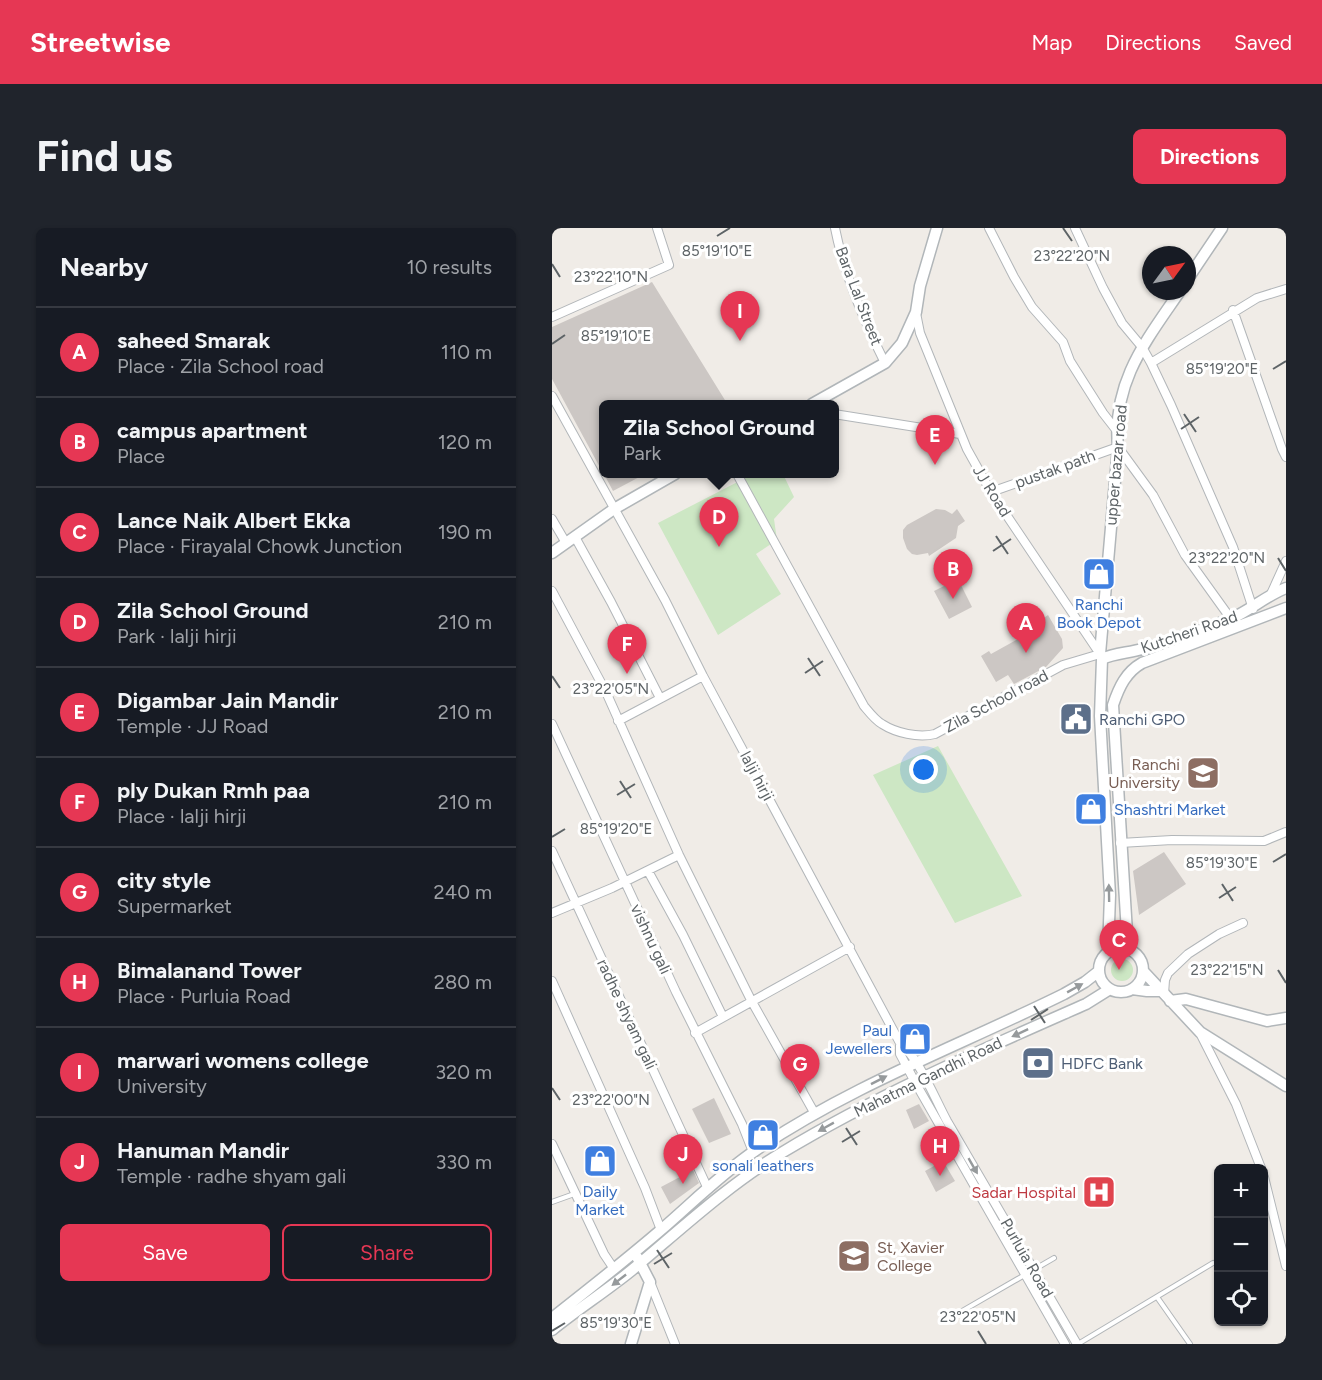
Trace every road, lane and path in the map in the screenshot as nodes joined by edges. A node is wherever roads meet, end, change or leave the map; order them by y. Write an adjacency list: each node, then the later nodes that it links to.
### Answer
1 (657, 228): 12 (street)
2 (836, 228): 14 (street, Bara Lal Street)
3 (937, 228): 11 (main road)
4 (990, 228): 19 (street)
5 (1075, 228): 13 (street)
6 (1222, 228): 7 (main road)
7 (1196, 267)
8 (1286, 289): 10 (street)
9 (1174, 300): 13 (main road, upper bazar road)
10 (1233, 310): 15 (street); 22 (street)
11 (916, 312): 14 (main road); 20 (street, JJ Road)
12 (552, 317)
13 (1142, 347): 15 (street); 19 (main road, upper bazar road)
14 (885, 363): 17 (main road)
15 (1151, 363): 35 (street)
16 (552, 396): 26 (street, lalji hirji)
17 (821, 400)
18 (839, 415): 20 (street)
19 (1117, 431): 21 (main road, upper bazar road)
20 (960, 434): 25 (street, JJ Road)
21 (1118, 447): 25 (street, pustak path); 36 (street); 37 (main road, upper bazar road)
22 (1286, 457)
23 (668, 478): 26 (main road)
24 (739, 478): 37 (street, Zila School road)
25 (991, 492): 37 (street, JJ Road)
26 (614, 509): 28 (main road); 38 (street, lalji hirji)
27 (552, 519): 28 (street)
28 (570, 540): 29 (main road); 39 (street)
29 (552, 553)
30 (1286, 561): 33 (street)
31 (1286, 588): 33 (main road, Kutcheri Road)
32 (552, 591): 40 (street)
33 (1271, 594): 35 (main road, Kutcheri Road)
34 (1286, 608): 43 (main road)
35 (1253, 609): 36 (main road, Kutcheri Road)
36 (1231, 619): 37 (main road, Kutcheri Road)
37 (1102, 656): 53 (main road, one-way to 37)
38 (703, 676): 39 (street); 51 (street, lalji hirji)
39 (660, 698): 40 (street)
40 (618, 721): 45 (street)
41 (552, 724): 47 (street, vishnu gali)
42 (1286, 832): 43 (street)
43 (1120, 843): 52 (main road)
44 (552, 851): 48 (street, radhe shyam gali)
45 (679, 855): 46 (street); 60 (street)
46 (648, 871): 47 (street); 61 (street)
47 (624, 882): 48 (street); 64 (street, vishnu gali)
48 (576, 904): 49 (street); 72 (street, radhe shyam gali)
49 (552, 913)
50 (1243, 923): 59 (street)
51 (850, 947): 60 (street); 65 (street, lalji hirji)
52 (1128, 949): 53 (main road); 55 (main road)
53 (1108, 952): 54 (main road)
54 (1099, 971): 57 (main road); 65 (main road, Mahatma Gandhi Road, one-way to 54)
55 (1143, 971): 58 (main road); 59 (main road)
56 (552, 981): 76 (street)
57 (1110, 989): 58 (main road); 66 (main road, Mahatma Gandhi Road, one-way to 66)
58 (1132, 989): 59 (main road)
59 (1165, 995): 62 (main road); 63 (main road)
60 (751, 1000): 61 (street); 68 (street)
61 (723, 1017): 64 (street)
62 (1286, 1018)
63 (1200, 1032): 67 (main road); 71 (street)
64 (695, 1033): 70 (street, vishnu gali)
65 (911, 1064): 66 (street, lalji hirji); 68 (main road, Mahatma Gandhi Road, one-way to 65)
66 (919, 1080): 78 (main road, Mahatma Gandhi Road, one-way to 78); 83 (street, Purluia Road, one-way to 83); 84 (street, Purluia Road)
67 (1286, 1086)
68 (815, 1114): 70 (main road, Mahatma Gandhi Road)
69 (552, 1144): 73 (street)
70 (753, 1152): 72 (main road, Mahatma Gandhi Road)
71 (1259, 1164)
72 (708, 1189): 76 (main road, Mahatma Gandhi Road)
73 (577, 1193): 75 (lane); 82 (street)
74 (1268, 1195): 77 (street)
75 (552, 1202)
76 (661, 1230): 78 (main road, Mahatma Gandhi Road)
77 (1284, 1251): 81 (street)
78 (637, 1258): 82 (main road, Mahatma Gandhi Road); 85 (main road); 89 (main road, Mahatma Gandhi Road, one-way to 89)
79 (1054, 1258): 83 (lane)
80 (1213, 1263): 86 (lane)
81 (1286, 1266)
82 (614, 1269): 88 (main road, Mahatma Gandhi Road)
83 (1034, 1271): 84 (lane); 93 (street, Purluia Road)
84 (1026, 1275): 87 (lane); 92 (street, Purluia Road)
85 (650, 1282): 90 (main road); 91 (street)
86 (1157, 1296): 93 (lane); 94 (lane)
87 (957, 1314)
88 (552, 1318)
89 (552, 1330)
90 (632, 1344)
91 (675, 1344)
92 (1065, 1344)
93 (1077, 1344)
94 (1190, 1344)

